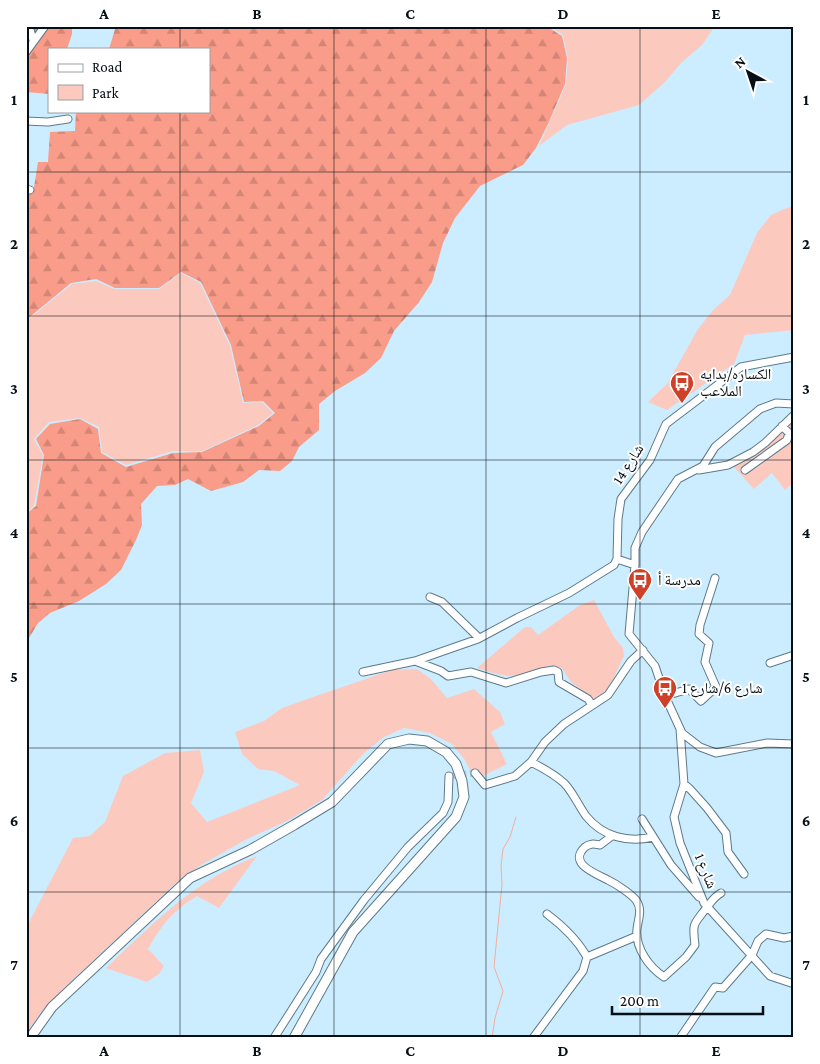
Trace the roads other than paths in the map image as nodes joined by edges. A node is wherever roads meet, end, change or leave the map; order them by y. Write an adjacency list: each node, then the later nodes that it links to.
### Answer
1 (29, 26): 3 (street)
2 (45, 26): 3 (street)
3 (33, 40): 4 (street)
4 (26, 52)
5 (68, 120): 6 (street)
6 (26, 121)
7 (794, 357): 13 (street, شارع 14)
8 (794, 404): 11 (street)
9 (794, 416): 10 (street)
10 (782, 426): 11 (street); 12 (street)
11 (696, 470): 14 (street)
12 (745, 470)
13 (617, 559): 14 (street); 17 (street)
14 (635, 565): 18 (street)
15 (715, 578): 23 (street)
16 (430, 597): 17 (street)
17 (479, 638): 20 (street)
18 (643, 650): 23 (street); 24 (street)
19 (794, 655): 21 (street)
20 (415, 661): 22 (street); 24 (street)
21 (770, 664)
22 (363, 672)
23 (665, 696): 25 (street)
24 (592, 705): 27 (street)
25 (680, 729): 26 (street); 30 (street, شارع 1)
26 (794, 744)
27 (531, 762): 28 (street); 32 (street)
28 (475, 773)
29 (449, 776): 44 (street)
30 (684, 784): 34 (street); 36 (street, شارع 1)
31 (642, 819): 33 (street)
32 (612, 836): 33 (street); 38 (street)
33 (653, 837): 36 (street)
34 (744, 874)
35 (721, 892): 36 (street)
36 (706, 905): 38 (street); 40 (street, شارع 1)
37 (547, 914): 41 (street)
38 (637, 936): 41 (street)
39 (794, 936): 40 (street)
40 (752, 955): 42 (street, شارع 1); 47 (street)
41 (587, 957): 46 (street)
42 (794, 984)
43 (30, 1038): 45 (main road)
44 (274, 1038)
45 (294, 1038)
46 (533, 1038)
47 (680, 1038)

